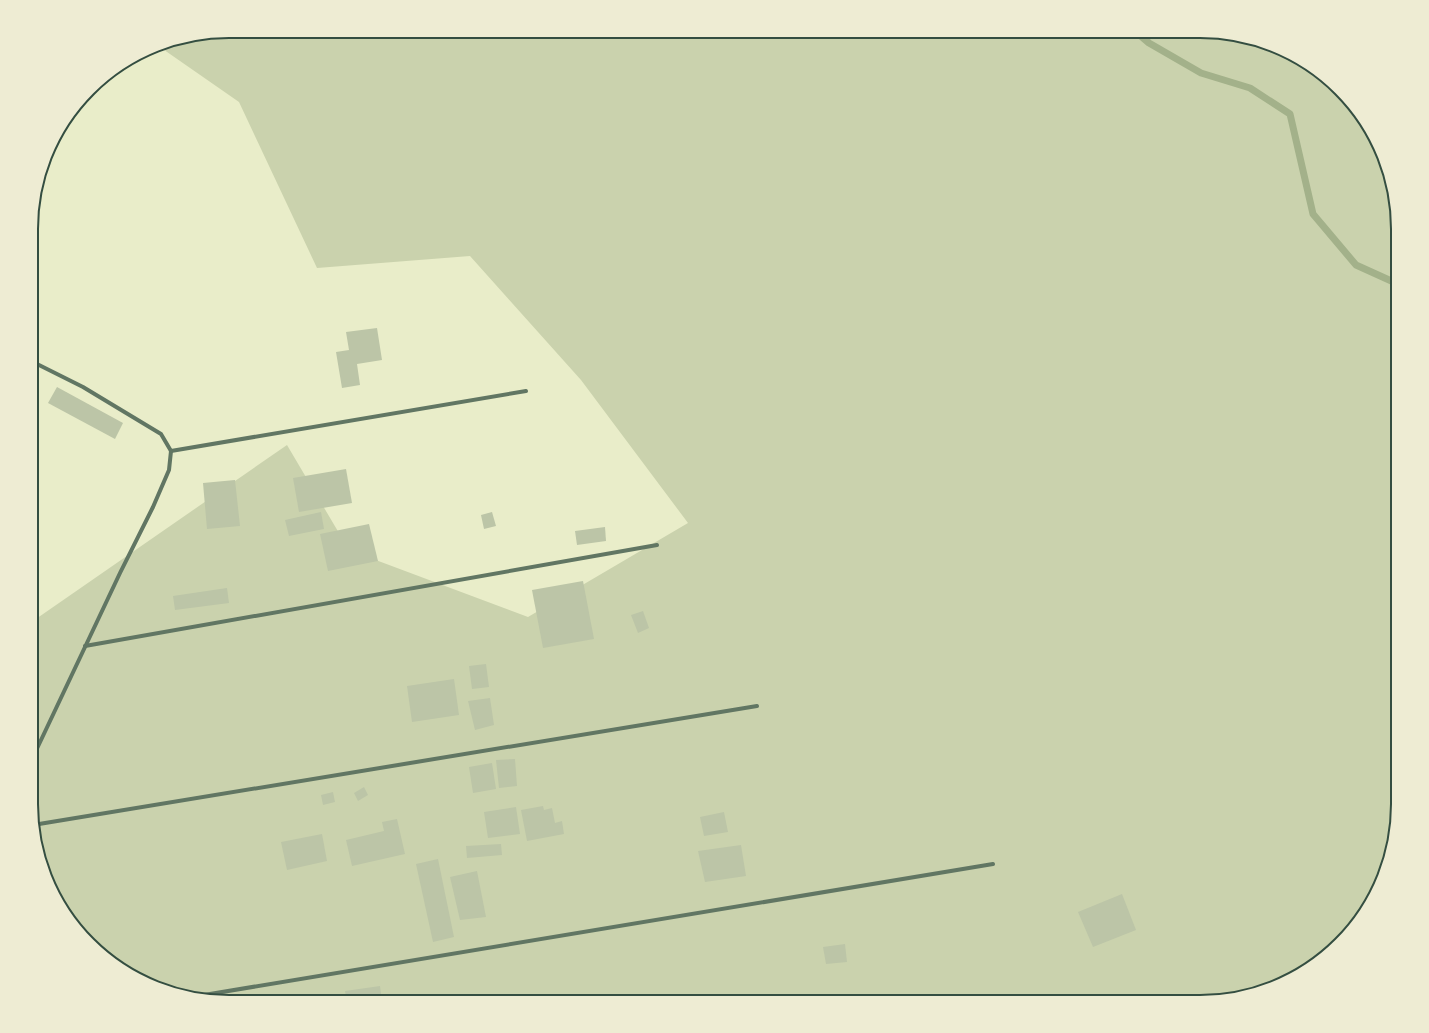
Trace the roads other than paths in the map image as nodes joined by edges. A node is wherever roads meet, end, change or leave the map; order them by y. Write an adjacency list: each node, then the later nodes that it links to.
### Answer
1 (38, 364): 3 (street)
2 (526, 391): 3 (street)
3 (171, 450): 5 (street)
4 (657, 545): 5 (street)
5 (86, 646): 7 (street)
6 (757, 706): 8 (street)
7 (38, 747)
8 (39, 824)
9 (993, 864): 10 (street)
10 (210, 994)

